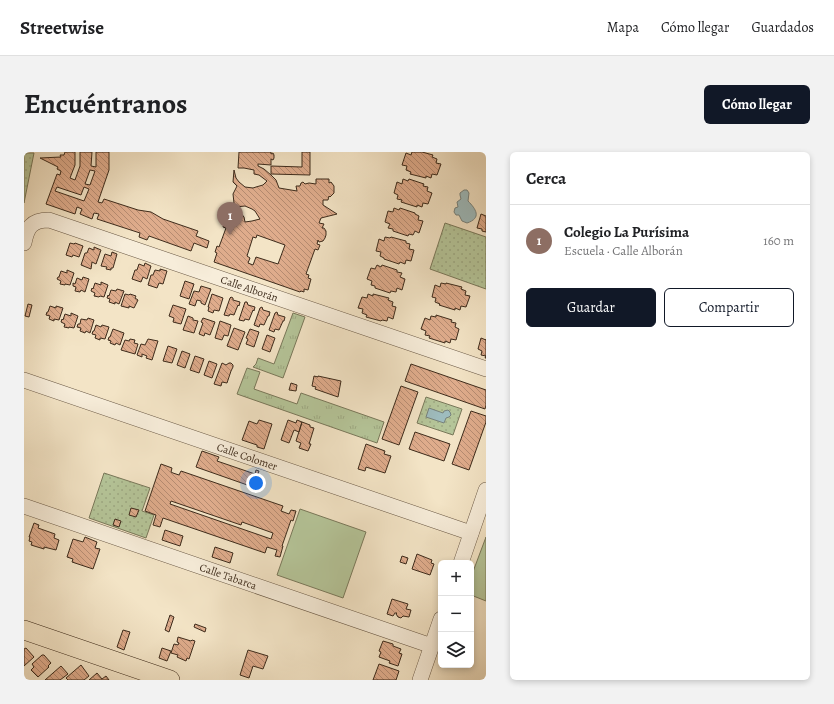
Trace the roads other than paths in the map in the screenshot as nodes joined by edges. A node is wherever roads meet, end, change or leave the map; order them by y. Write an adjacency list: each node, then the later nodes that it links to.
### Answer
1 (24, 243): 2 (street, Calle Alborán)
2 (486, 369)
3 (24, 380): 6 (street, Calle Colomer)
4 (486, 490): 6 (street)
5 (24, 506): 10 (street, Calle Tabarca)
6 (471, 533): 7 (street)
7 (462, 560)
8 (438, 628): 10 (street)
9 (24, 630): 11 (main road)
10 (432, 646): 12 (street)
11 (170, 680)
12 (420, 680)

